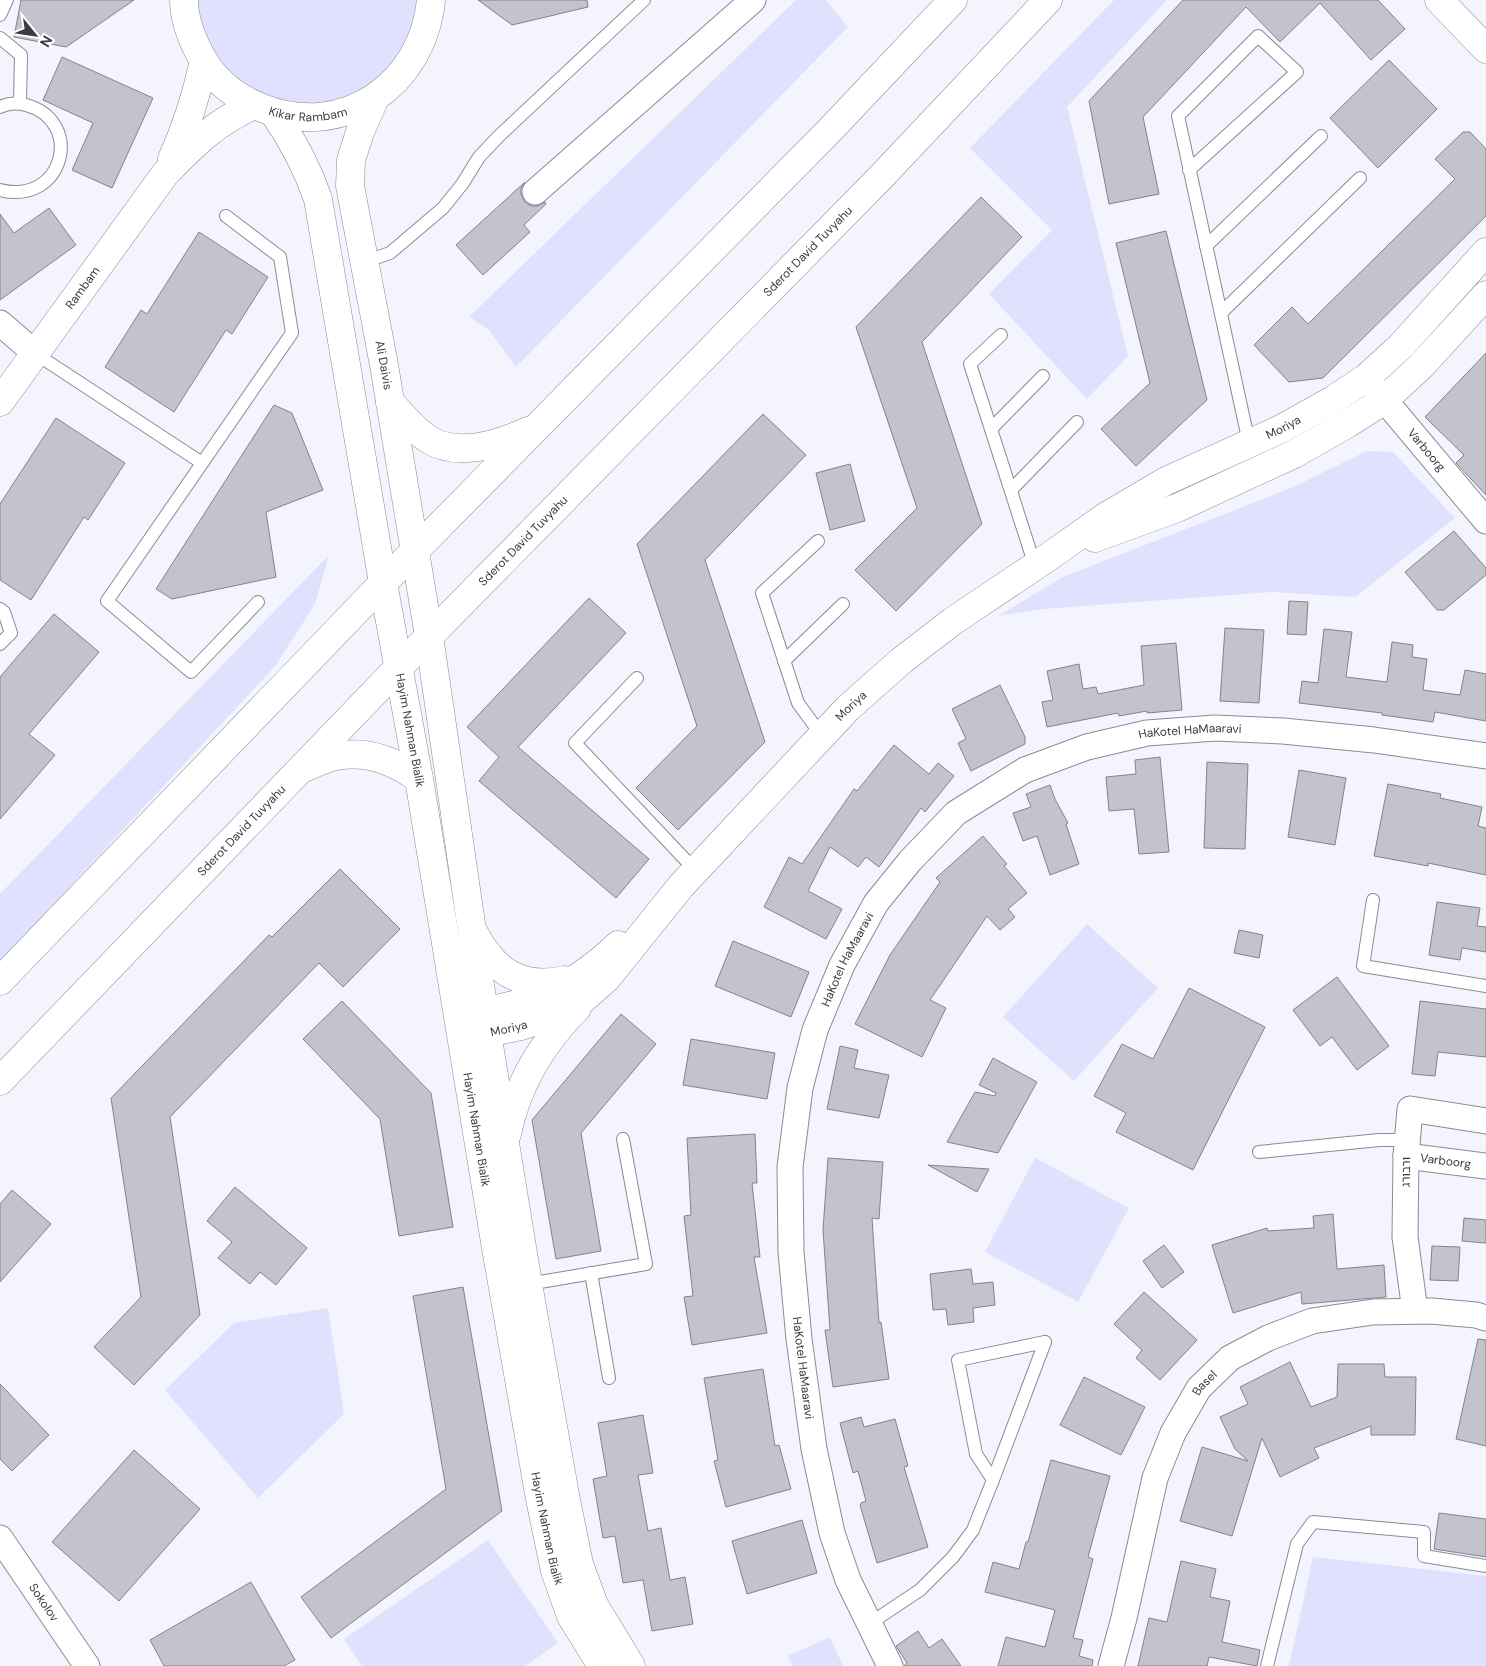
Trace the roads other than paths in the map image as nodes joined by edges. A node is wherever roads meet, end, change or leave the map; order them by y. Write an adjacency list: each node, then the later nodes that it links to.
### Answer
1 (7, 0): 9 (lane)
2 (184, 0): 12 (main road, Kikar Rambam)
3 (431, 0): 13 (main road, Kikar Rambam)
4 (644, 0): 26 (lane)
5 (753, 0): 22 (street)
6 (953, 0): 38 (main road)
7 (1048, 0): 51 (main road, Sderot David Tuvyahu)
8 (1439, 0): 11 (main road)
9 (0, 14)
10 (0, 38): 14 (lane)
11 (1486, 49)
12 (204, 61): 16 (main road, Kikar Rambam); 19 (main road, Rambam)
13 (375, 98): 16 (main road, Kikar Rambam); 26 (main road, Ali Daivis)
14 (20, 103): 15 (lane); 21 (lane)
15 (0, 107)
16 (264, 109): 19 (main road, Rambam); 47 (main road)
17 (1321, 136): 24 (lane)
18 (1189, 170): 18 (lane); 24 (lane)
19 (164, 174): 31 (main road, Rambam)
20 (1360, 178): 28 (lane)
21 (0, 190)
22 (535, 192)
23 (226, 216): 41 (lane)
24 (1206, 246): 28 (lane)
25 (1486, 252): 33 (main road, Moriya)
26 (364, 262): 36 (main road, Ali Daivis)
27 (1486, 295): 34 (main road, Moriya)
28 (1221, 313): 40 (lane)
29 (0, 323): 31 (street)
30 (1001, 335): 39 (lane)
31 (36, 354): 35 (main road, Rambam); 41 (lane)
32 (1043, 376): 39 (lane)
33 (1366, 378): 34 (street, Varboorg); 40 (main road, Moriya)
34 (1383, 401): 43 (street, Varboorg); 46 (main road, Moriya)
35 (0, 402)
36 (390, 402): 38 (main road); 45 (main road, Ali Daivis)
37 (1077, 422): 42 (lane)
38 (536, 427): 45 (main road)
39 (991, 429): 42 (lane)
40 (1249, 443): 46 (main road, Moriya)
41 (202, 463): 48 (lane)
42 (1010, 490): 46 (lane)
43 (1486, 521)
44 (818, 541): 53 (lane)
45 (414, 551): 47 (main road); 51 (main road, Ali Daivis)
46 (1041, 562): 56 (main road, Moriya)
47 (383, 583): 54 (main road, Hayim Nahman Bialik); 63 (main road)
48 (258, 602)
49 (844, 604): 53 (lane)
50 (0, 609): 52 (lane)
51 (429, 636): 54 (main road, Sderot David Tuvyahu); 62 (main road, Hayim Nahman Bialik)
52 (0, 644)
53 (784, 662): 56 (lane)
54 (399, 667): 58 (main road, Sderot David Tuvyahu); 59 (main road, Hayim Nahman Bialik)
55 (637, 678): 60 (lane)
56 (822, 736): 60 (main road, Moriya)
57 (1486, 756): 83 (street, HaKotel HaMaaravi)
58 (298, 770): 59 (main road); 68 (main road, Sderot David Tuvyahu)
59 (419, 779): 67 (main road, Hayim Nahman Bialik)
60 (688, 878): 64 (main road, Moriya)
61 (1373, 900): 65 (lane)
62 (470, 926): 64 (main road); 66 (main road, Hayim Nahman Bialik)
63 (0, 981)
64 (587, 983): 66 (main road, Moriya); 71 (main road)
65 (1486, 986)
66 (485, 1022): 67 (main road, Moriya); 71 (main road, Hayim Nahman Bialik)
67 (458, 1025): 85 (main road, Hayim Nahman Bialik)
68 (0, 1081)
69 (1486, 1121): 72 (street, ורבורג)
70 (623, 1140): 75 (lane)
71 (505, 1146): 76 (main road, Hayim Nahman Bialik)
72 (1407, 1148): 73 (lane); 74 (street, Varboorg); 77 (street, ורבורג)
73 (1259, 1152)
74 (1486, 1166)
75 (591, 1273): 76 (lane); 79 (lane)
76 (528, 1284): 86 (main road, Hayim Nahman Bialik)
77 (1415, 1311): 78 (street, Basel); 88 (street, Basel)
78 (1486, 1318)
79 (608, 1378)
80 (994, 1480): 80 (lane); 83 (lane)
81 (0, 1538): 84 (street, Sokolov)
82 (1486, 1566): 89 (lane)
83 (869, 1624): 87 (street, HaKotel HaMaaravi)
84 (87, 1666)
85 (602, 1666)
86 (631, 1666)
87 (890, 1666)
88 (1111, 1666)
89 (1267, 1666)

